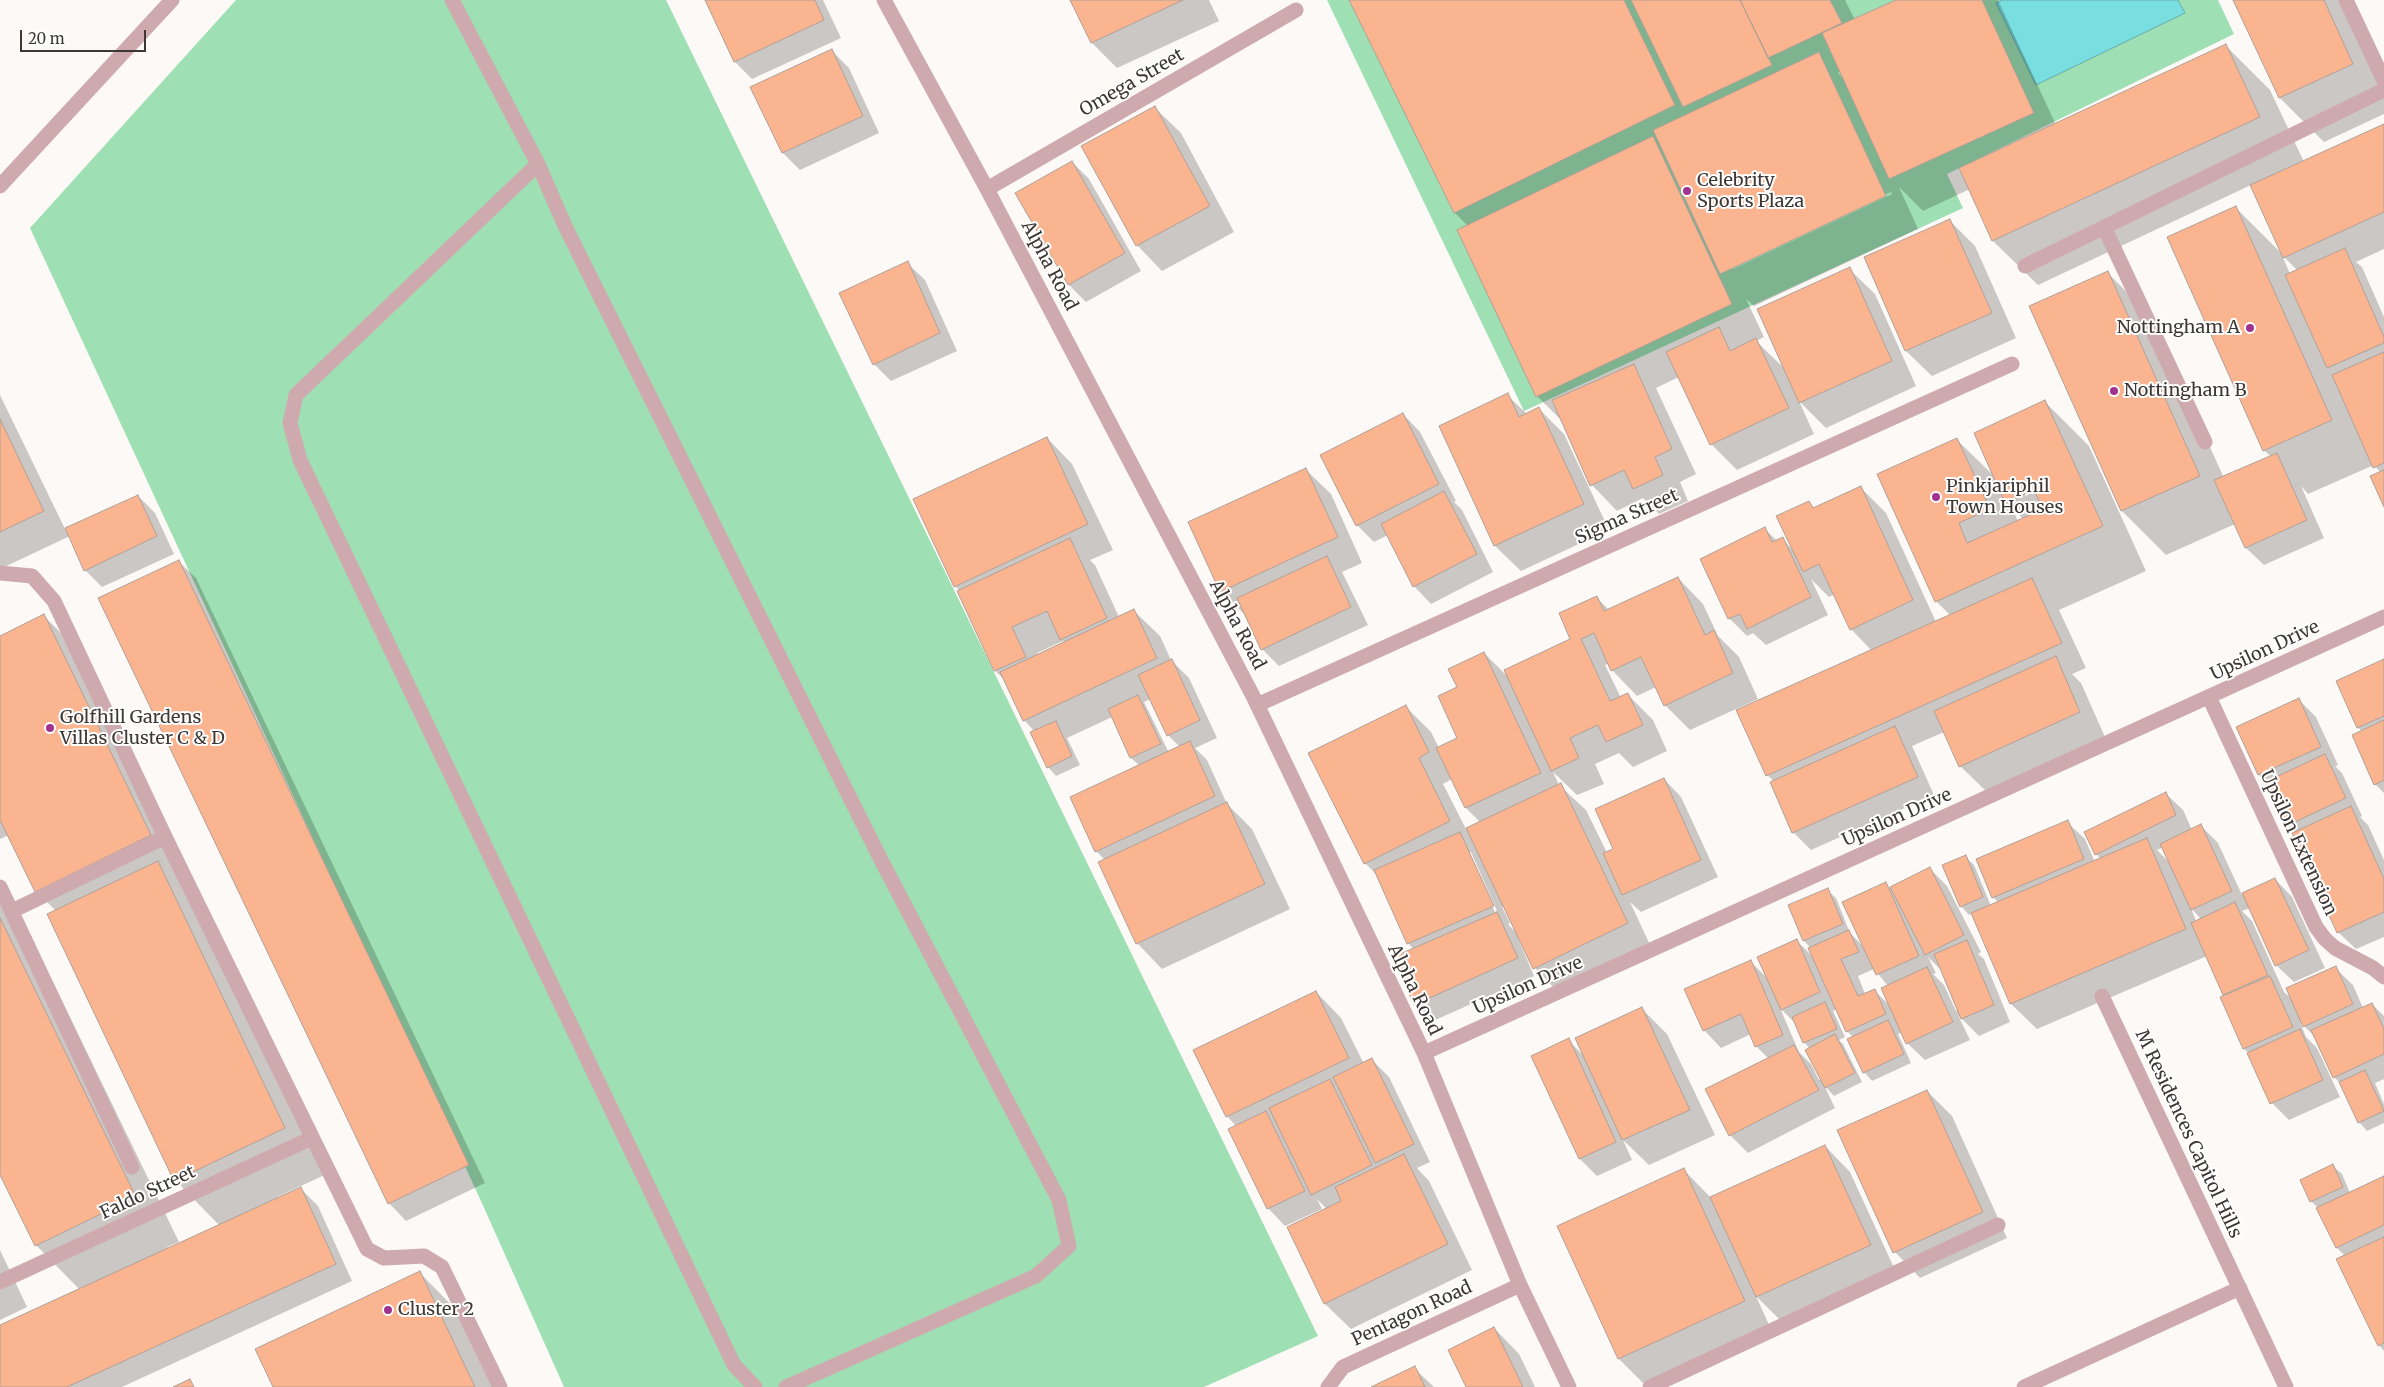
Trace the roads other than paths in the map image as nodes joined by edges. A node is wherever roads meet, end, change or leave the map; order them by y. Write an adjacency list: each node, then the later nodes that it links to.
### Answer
1 (172, 0): 9 (street)
2 (452, 0): 8 (street)
3 (884, 0): 10 (street, Alpha Road)
4 (2346, 0): 6 (street)
5 (1296, 10): 10 (street, Omega Street)
6 (2384, 81)
7 (2384, 90): 11 (street)
8 (538, 164): 32 (street); 33 (street)
9 (0, 186)
10 (987, 189): 18 (street, Alpha Road)
11 (2104, 227): 12 (street); 14 (street)
12 (2025, 266)
13 (2012, 364): 18 (street, Sigma Street)
14 (2205, 442)
15 (0, 574): 19 (street)
16 (2384, 617): 17 (street, Upsilon Drive)
17 (2209, 697): 22 (street, Upsilon Extension); 24 (street, Upsilon Drive)
18 (1257, 705): 24 (street, Alpha Road)
19 (165, 838): 21 (street); 25 (street)
20 (0, 887): 21 (street)
21 (12, 911): 26 (street)
22 (2384, 977)
23 (2102, 996): 30 (street, M Residences Capitol Hills)
24 (1424, 1053): 29 (street, Alpha Road)
25 (312, 1138): 28 (street, Faldo Street); 31 (street)
26 (132, 1167)
27 (1998, 1225): 36 (street)
28 (0, 1282)
29 (1520, 1285): 34 (street, Pentagon Road); 35 (street, Alpha Road)
30 (2240, 1288): 37 (street); 38 (street, M Residences Capitol Hills)
31 (500, 1387)
32 (755, 1387)
33 (786, 1387)
34 (1328, 1387)
35 (1569, 1387)
36 (1650, 1387)
37 (2024, 1387)
38 (2286, 1387)

